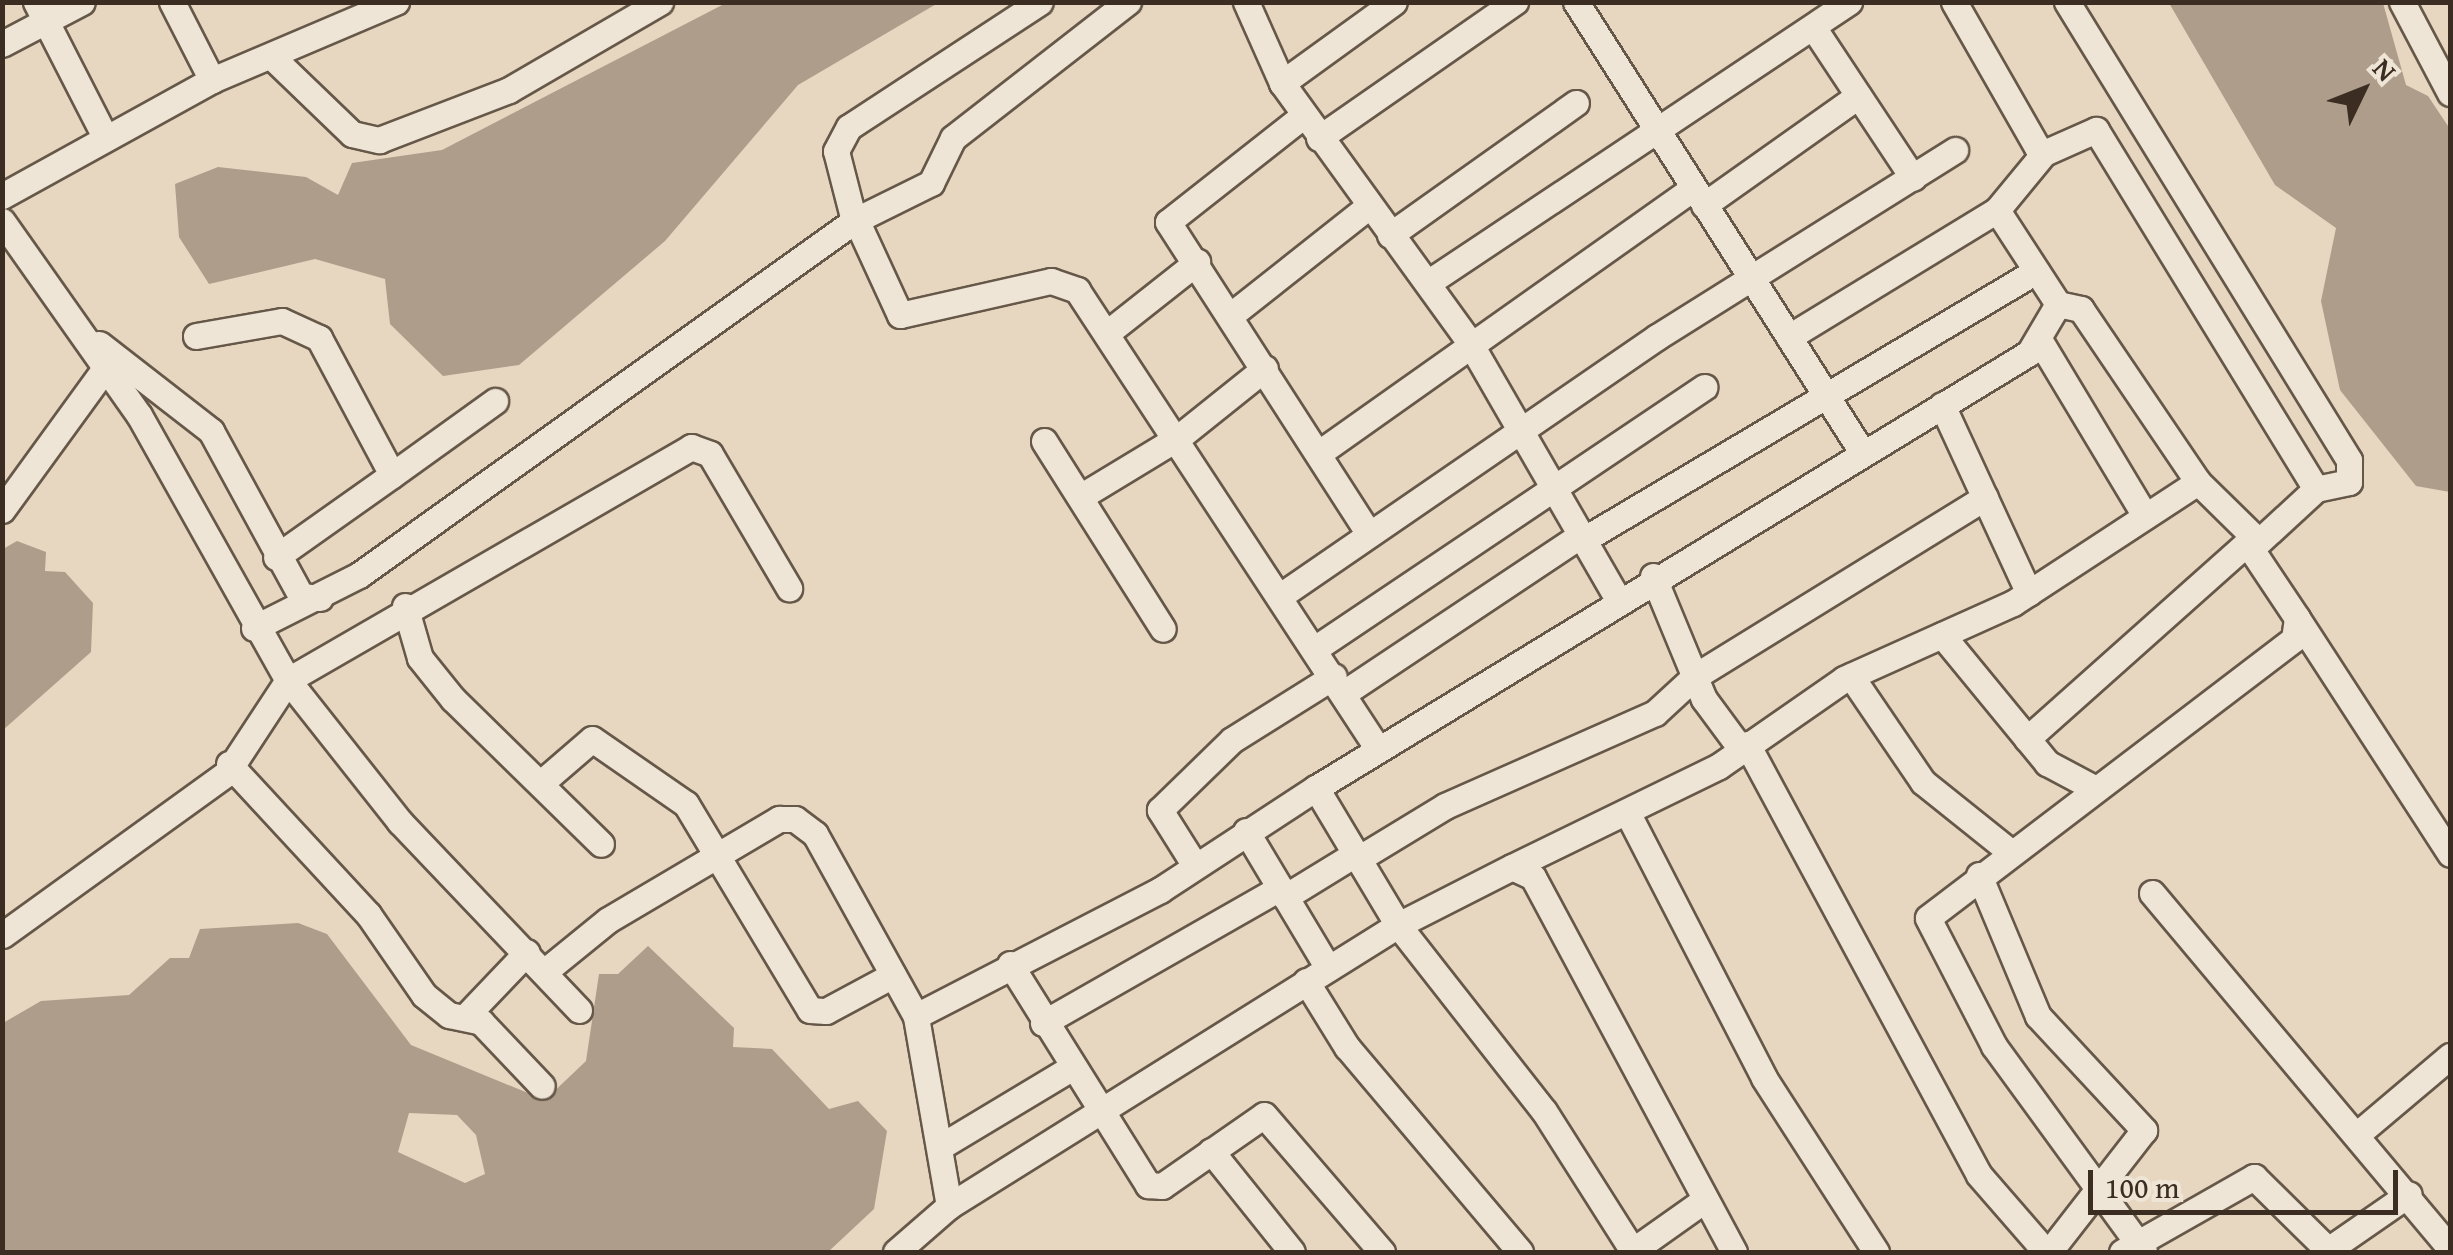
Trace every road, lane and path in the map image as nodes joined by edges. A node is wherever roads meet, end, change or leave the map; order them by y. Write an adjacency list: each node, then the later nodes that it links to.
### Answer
1 (82, 2): 15 (street)
2 (172, 2): 19 (street)
3 (396, 2): 18 (street)
4 (660, 2): 18 (street)
5 (1040, 2): 38 (street)
6 (1128, 2): 38 (street)
7 (1246, 2): 20 (street)
8 (1394, 2): 20 (street)
9 (1516, 2): 29 (street)
10 (1576, 2): 27 (street)
11 (1954, 2): 31 (street)
12 (2067, 2): 25 (street)
13 (2402, 2): 21 (street)
14 (1848, 3): 16 (street)
15 (41, 12): 17 (street); 28 (street)
16 (1813, 27): 22 (street); 27 (street)
17 (2, 44)
18 (272, 57): 19 (street)
19 (212, 80): 28 (street)
20 (1282, 83): 24 (street)
21 (2450, 94)
22 (1858, 96): 32 (street); 34 (street)
23 (1576, 103): 39 (street)
24 (1304, 115): 29 (street); 40 (street)
25 (2143, 120): 26 (street); 66 (street)
26 (2096, 130): 31 (street); 66 (street)
27 (1657, 132): 34 (street); 43 (street)
28 (104, 134): 33 (street)
29 (1319, 138): 35 (street)
30 (1956, 150): 32 (street)
31 (2044, 152): 36 (street)
32 (1914, 178): 42 (street)
33 (2, 196)
34 (1698, 196): 42 (street); 51 (street)
35 (1368, 206): 39 (street); 45 (street)
36 (1998, 210): 41 (street); 49 (street)
37 (2, 221): 46 (street)
38 (857, 224): 47 (street); 79 (street)
39 (1390, 236): 43 (street)
40 (1197, 262): 45 (street); 47 (street)
41 (2036, 271): 44 (street); 55 (street)
42 (1752, 281): 49 (street); 58 (street)
43 (1429, 282): 51 (street)
44 (2058, 304): 50 (street); 64 (street)
45 (1231, 316): 53 (street)
46 (77, 326): 52 (street); 74 (street)
47 (1107, 333): 59 (street)
48 (196, 336): 63 (street)
49 (1789, 337): 55 (street)
50 (2040, 341): 57 (street); 70 (street)
51 (1470, 342): 58 (street); 62 (street)
52 (106, 367): 69 (street); 83 (street)
53 (1265, 368): 59 (street); 62 (street)
54 (1705, 387): 65 (street)
55 (1826, 394): 61 (street); 72 (street)
56 (496, 401): 63 (street)
57 (1942, 404): 61 (street); 68 (street)
58 (1522, 431): 65 (street); 71 (street)
59 (1178, 437): 67 (street); 78 (street)
60 (1044, 441): 67 (street)
61 (1862, 452): 75 (street)
62 (1318, 454): 71 (street)
63 (392, 475): 74 (street)
64 (2198, 482): 70 (street); 73 (street)
65 (1555, 488): 72 (street); 86 (street)
66 (2316, 489): 73 (street)
67 (1080, 497): 84 (street)
68 (1985, 497): 77 (street); 88 (street)
69 (2, 510)
70 (2145, 516): 77 (street)
71 (1368, 532): 78 (street)
72 (1582, 537): 80 (street); 90 (street)
73 (2254, 538): 82 (street); 91 (street)
74 (276, 556): 79 (street)
75 (1653, 576): 80 (street); 88 (street)
76 (789, 588): 81 (street)
77 (2028, 593): 85 (street)
78 (1283, 594): 86 (street)
79 (320, 598): 83 (street)
80 (1617, 598): 93 (street)
81 (405, 606): 89 (street); 95 (street)
82 (2297, 618): 96 (street); 102 (street)
83 (254, 628): 89 (street)
84 (1163, 629)
85 (1942, 635): 87 (street); 91 (street)
86 (1316, 648): 90 (street)
87 (1851, 676): 92 (street); 101 (street)
88 (1694, 677): 92 (street); 104 (street)
89 (288, 680): 94 (street); 112 (street)
90 (1339, 684): 93 (street); 105 (street)
91 (2026, 739): 96 (street)
92 (1744, 746): 98 (street); 140 (street)
93 (1378, 749): 97 (street)
94 (229, 764): 111 (street); 117 (street)
95 (541, 784): 100 (street); 103 (street)
96 (2090, 786): 101 (street)
97 (1316, 788): 99 (street); 104 (street)
98 (1627, 812): 106 (street); 139 (street)
99 (1246, 831): 105 (street); 108 (street)
100 (600, 844)
101 (2009, 851): 107 (street)
102 (2450, 854)
103 (716, 856): 112 (street); 115 (street); 115 (street)
104 (1356, 856): 108 (street); 110 (street)
105 (1194, 864): 113 (street)
106 (1512, 868): 110 (street); 129 (street)
107 (1980, 875): 127 (street); 127 (street)
108 (1283, 893): 114 (street); 119 (street)
109 (2152, 893): 124 (street)
110 (1398, 925): 114 (street); 137 (street)
111 (2, 935)
112 (535, 962): 116 (street); 117 (street)
113 (1010, 964): 118 (street); 119 (street)
114 (1317, 974): 123 (street); 136 (street)
115 (893, 975): 118 (street)
116 (579, 1010)
117 (466, 1016): 122 (street)
118 (916, 1016): 125 (street)
119 (1043, 1022): 121 (street)
120 (2450, 1056): 124 (street)
121 (1071, 1068): 123 (street); 125 (street)
122 (542, 1086)
123 (1099, 1116): 126 (street); 130 (street)
124 (2360, 1132): 128 (street)
125 (943, 1145): 130 (street)
126 (1211, 1151): 134 (street); 135 (street)
127 (2098, 1185): 132 (street); 140 (street)
128 (2410, 1194): 131 (street); 132 (street)
129 (1703, 1202): 137 (street); 138 (street)
130 (949, 1206): 133 (street)
131 (2450, 1247): 141 (street)
132 (2134, 1248)
133 (896, 1252)
134 (1292, 1252)
135 (1382, 1252)
136 (1520, 1252)
137 (1632, 1252)
138 (1734, 1252)
139 (1876, 1252)
140 (2047, 1252)
141 (2438, 1252)

